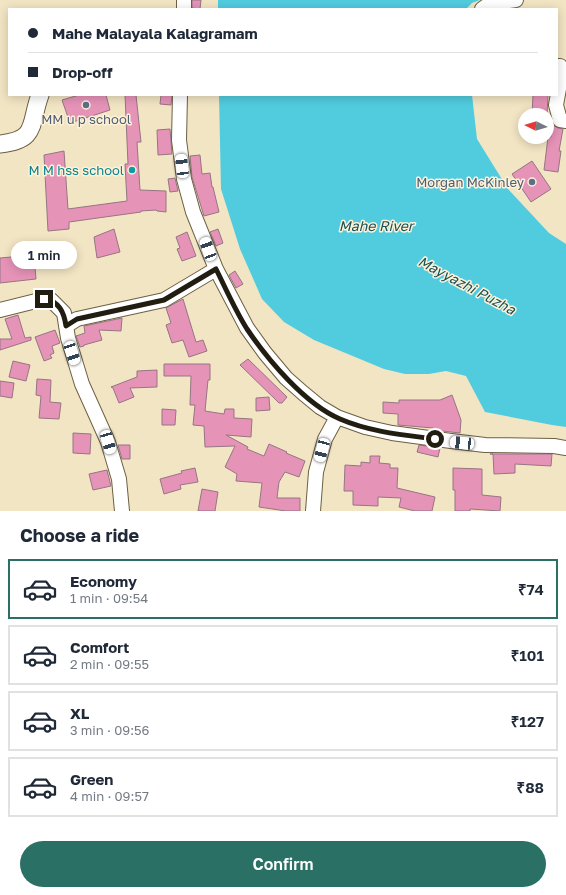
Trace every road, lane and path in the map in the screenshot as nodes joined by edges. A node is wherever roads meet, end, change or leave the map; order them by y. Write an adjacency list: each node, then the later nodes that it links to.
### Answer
1 (516, 0): 2 (street)
2 (483, 8)
3 (558, 66): 4 (street)
4 (558, 94)
5 (40, 96): 9 (main road)
6 (180, 96): 10 (street)
7 (558, 96): 8 (street)
8 (566, 121)
9 (0, 144)
10 (216, 269): 12 (street); 13 (street)
11 (0, 310): 12 (street)
12 (66, 326): 15 (street)
13 (337, 417): 14 (street); 16 (street)
14 (566, 448)
15 (122, 511)
16 (313, 511)

